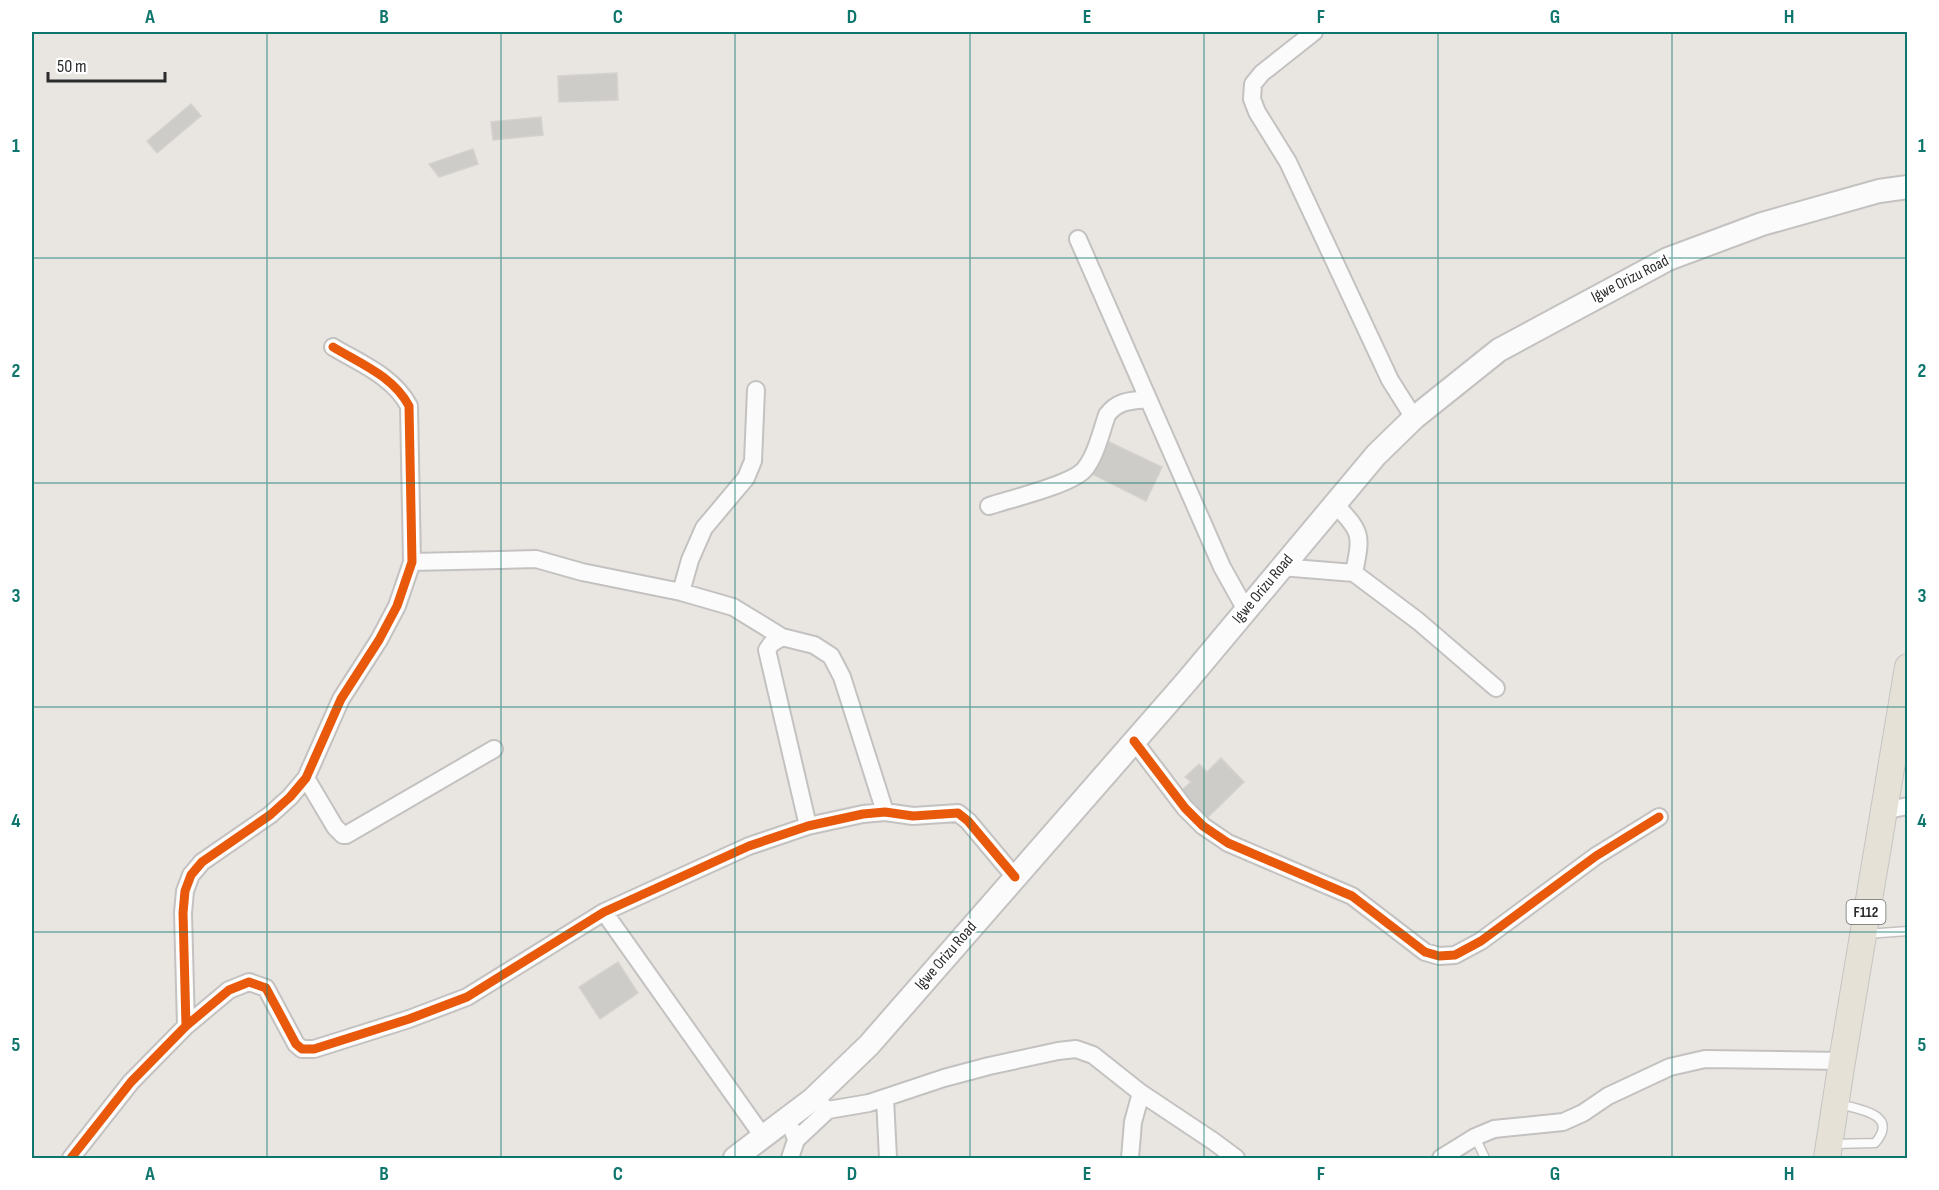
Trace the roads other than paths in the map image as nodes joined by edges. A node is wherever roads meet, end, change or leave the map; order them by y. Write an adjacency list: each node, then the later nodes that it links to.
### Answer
1 (1314, 32): 7 (street)
2 (1908, 186): 7 (main road, Igwe Orizu Road)
3 (1078, 239): 6 (street)
4 (333, 347): 10 (street)
5 (756, 390): 13 (street)
6 (1148, 399): 9 (street); 14 (street)
7 (1414, 418): 8 (main road, Igwe Orizu Road)
8 (1334, 503): 11 (main road, Igwe Orizu Road); 12 (street)
9 (989, 506)
10 (412, 562): 13 (street); 20 (street)
11 (1281, 567): 12 (street); 14 (main road, Igwe Orizu Road)
12 (1354, 573): 17 (street)
13 (681, 592): 15 (street)
14 (1246, 610): 18 (main road, Igwe Orizu Road)
15 (782, 637): 22 (street); 24 (street)
16 (1908, 667): 21 (main road, F112)
17 (1496, 688)
18 (1134, 741): 23 (street); 25 (main road, Igwe Orizu Road)
19 (494, 749): 20 (street)
20 (306, 777): 29 (street)
21 (1895, 808): 28 (main road, F112)
22 (885, 812): 24 (street); 25 (street)
23 (1659, 817)
24 (808, 826): 26 (street)
25 (1015, 877): 34 (main road, Igwe Orizu Road)
26 (604, 912): 29 (street); 37 (street)
27 (1908, 931): 28 (lane)
28 (1863, 934): 30 (main road, F112)
29 (186, 1026): 39 (street)
30 (1842, 1060): 33 (main road, F112); 36 (street)
31 (1141, 1093): 32 (street); 43 (street); 44 (street)
32 (885, 1098): 34 (street); 42 (street)
33 (1835, 1103): 38 (main road, F112); 38 (lane)
34 (820, 1104): 35 (main road, Igwe Orizu Road)
35 (790, 1131): 37 (main road, Igwe Orizu Road); 41 (street)
36 (1475, 1137): 45 (street); 46 (lane)
37 (764, 1138): 40 (main road, Igwe Orizu Road)
38 (1828, 1151)
39 (70, 1158)
40 (735, 1158)
41 (790, 1158)
42 (888, 1158)
43 (1130, 1158)
44 (1236, 1158)
45 (1441, 1158)
46 (1485, 1158)

